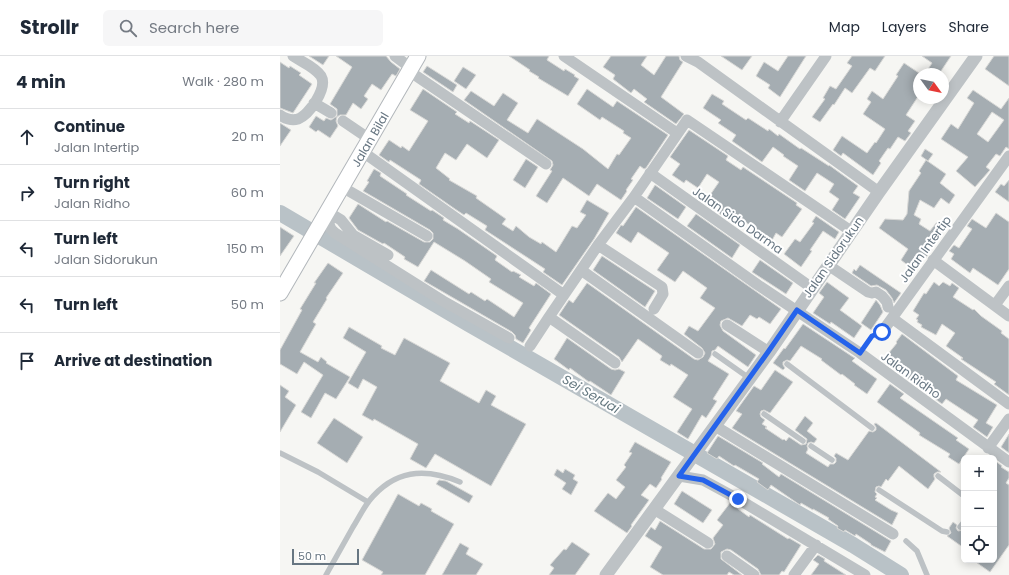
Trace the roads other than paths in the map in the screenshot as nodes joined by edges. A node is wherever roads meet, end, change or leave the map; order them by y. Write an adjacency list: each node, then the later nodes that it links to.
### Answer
1 (293, 56): 9 (street)
2 (395, 56): 8 (street)
3 (564, 56): 14 (street)
4 (686, 56): 7 (street)
5 (826, 56): 13 (street)
6 (976, 56): 20 (street, Jalan Sidorukun)
7 (700, 59): 13 (street)
8 (413, 65): 15 (main road, Jalan Bilal); 17 (street)
9 (314, 103): 10 (street); 11 (street)
10 (331, 113)
11 (280, 115)
12 (343, 121): 15 (street)
13 (780, 122): 20 (street)
14 (677, 133): 18 (street); 23 (street)
15 (367, 146): 19 (main road, Jalan Bilal); 33 (street)
16 (1009, 156): 27 (street, Jalan Intertip)
17 (546, 164)
18 (650, 173): 21 (street); 31 (street, Jalan Sido Darma)
19 (342, 188): 22 (main road, Jalan Bilal); 24 (street)
20 (878, 192): 23 (street, Jalan Sidorukun)
21 (634, 197): 25 (street); 36 (street, Jalan Ridho)
22 (327, 216): 26 (street); 32 (main road, Jalan Bilal); 42 (street)
23 (851, 232): 28 (street, Jalan Sidorukun)
24 (427, 236)
25 (598, 246): 29 (street); 35 (street)
26 (388, 255)
27 (933, 260): 34 (street); 37 (street, Jalan Intertip)
28 (828, 265): 31 (street, Jalan Sidorukun); 37 (street)
29 (581, 270): 33 (street); 44 (street)
30 (1009, 286): 34 (street)
31 (812, 288): 36 (street, Jalan Sidorukun)
32 (280, 293)
33 (564, 295): 39 (street)
34 (995, 305): 38 (street)
35 (654, 309)
36 (797, 310): 45 (street, Jalan Sidorukun); 57 (street, Jalan Ridho)
37 (890, 312): 41 (street, Jalan Intertip); 50 (street)
38 (1009, 316)
39 (549, 317): 43 (street); 47 (street)
40 (727, 325): 45 (street)
41 (882, 332)
42 (509, 338)
43 (530, 346)
44 (698, 353)
45 (771, 353): 49 (street, Jalan Sidorukun)
46 (715, 354): 49 (lane)
47 (615, 363)
48 (787, 364): 54 (lane)
49 (749, 378): 53 (street, Jalan Sidorukun)
50 (1009, 404)
51 (764, 414): 55 (lane)
52 (1009, 419): 57 (street)
53 (715, 426): 61 (street, Jalan Sidorukun); 69 (street)
54 (872, 428)
55 (803, 441)
56 (811, 446): 59 (lane)
57 (988, 448): 60 (street, Jalan Ridho)
58 (280, 453): 66 (lane)
59 (832, 460)
60 (1009, 462)
61 (681, 473): 67 (street, Jalan Sidorukun); 72 (street)
62 (938, 476): 65 (lane)
63 (460, 482): 66 (lane)
64 (879, 490): 68 (lane)
65 (961, 494)
66 (368, 502): 74 (lane)
67 (654, 509): 71 (street); 75 (street, Jalan Sidorukun)
68 (946, 532)
69 (893, 534)
70 (906, 541): 79 (lane)
71 (708, 543)
72 (816, 545): 77 (street); 78 (street)
73 (727, 556): 76 (street)
74 (326, 575)
75 (606, 575)
76 (754, 575)
77 (794, 575)
78 (865, 575)
79 (927, 575)

